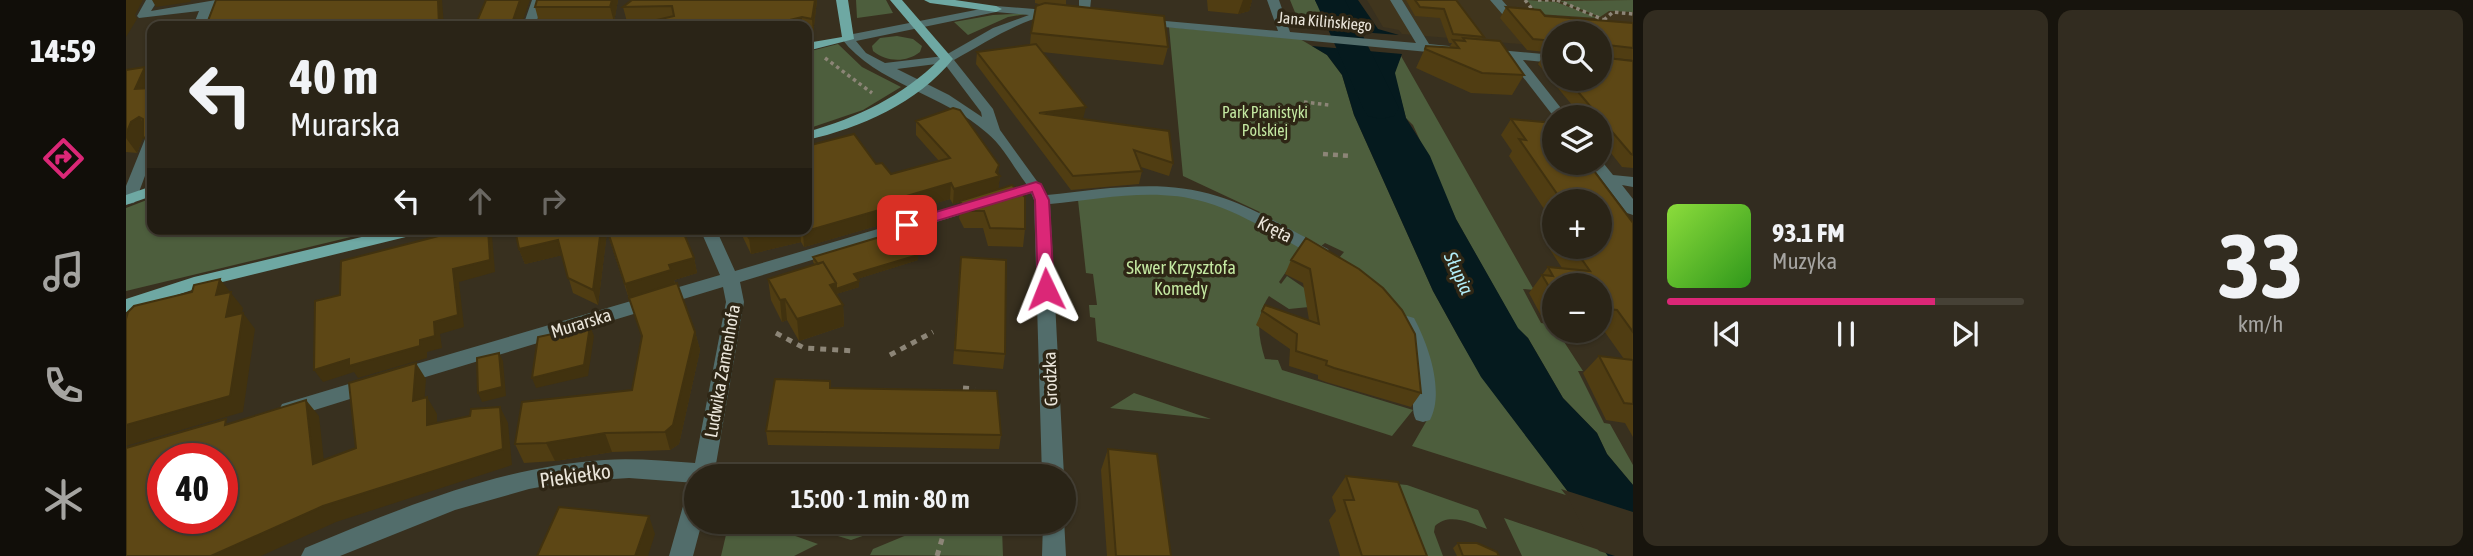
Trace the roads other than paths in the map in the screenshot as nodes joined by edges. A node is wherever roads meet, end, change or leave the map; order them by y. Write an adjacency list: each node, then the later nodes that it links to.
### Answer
1 (152, 0): 10 (street)
2 (538, 0): 16 (street)
3 (842, 0): 19 (main road)
4 (896, 0): 17 (main road)
5 (930, 0): 11 (main road)
6 (1085, 0): 12 (street)
7 (1273, 0): 18 (street)
8 (1396, 0): 21 (street)
9 (1496, 0): 13 (street)
10 (208, 3): 15 (street)
11 (996, 9): 12 (street); 17 (street)
12 (1051, 13): 24 (street)
13 (1507, 13)
14 (1127, 20): 18 (street, Jana Kilińskiego)
15 (201, 21)
16 (531, 21)
17 (915, 25): 19 (street); 24 (main road)
18 (1285, 35): 21 (street, Jana Kilińskiego)
19 (848, 39): 20 (main road); 25 (street)
20 (812, 46)
21 (1424, 47): 22 (street, Jana Kilińskiego)
22 (1513, 55): 23 (street, Jana Kilińskiego); 27 (street)
23 (1542, 58)
24 (947, 60): 25 (street); 26 (main road); 28 (street)
25 (880, 66): 26 (street)
26 (919, 85): 28 (street); 29 (main road)
27 (1552, 105)
28 (993, 130): 36 (street)
29 (812, 134)
30 (147, 150): 35 (street)
31 (1606, 175): 32 (street)
32 (1609, 179): 33 (street); 37 (street)
33 (1633, 182)
34 (147, 191): 35 (main road)
35 (128, 193)
36 (1039, 193): 40 (street, Kręta); 41 (street, Murarska); 47 (street, Grodzka)
37 (1633, 210)
38 (393, 235): 42 (main road)
39 (711, 235): 41 (street, Ludwika Zamenhofa)
40 (1338, 261)
41 (730, 278): 45 (street, Murarska); 46 (street, Ludwika Zamenhofa)
42 (126, 306)
43 (1399, 312): 44 (street)
44 (1423, 414)
45 (269, 416)
46 (705, 464)
47 (1052, 464)
48 (684, 472): 51 (street, Piekiełko)
49 (687, 534): 53 (street)
50 (1054, 534): 54 (street)
51 (342, 549): 52 (street, Piekiełko)
52 (313, 556)
53 (681, 556)
54 (1054, 556)

